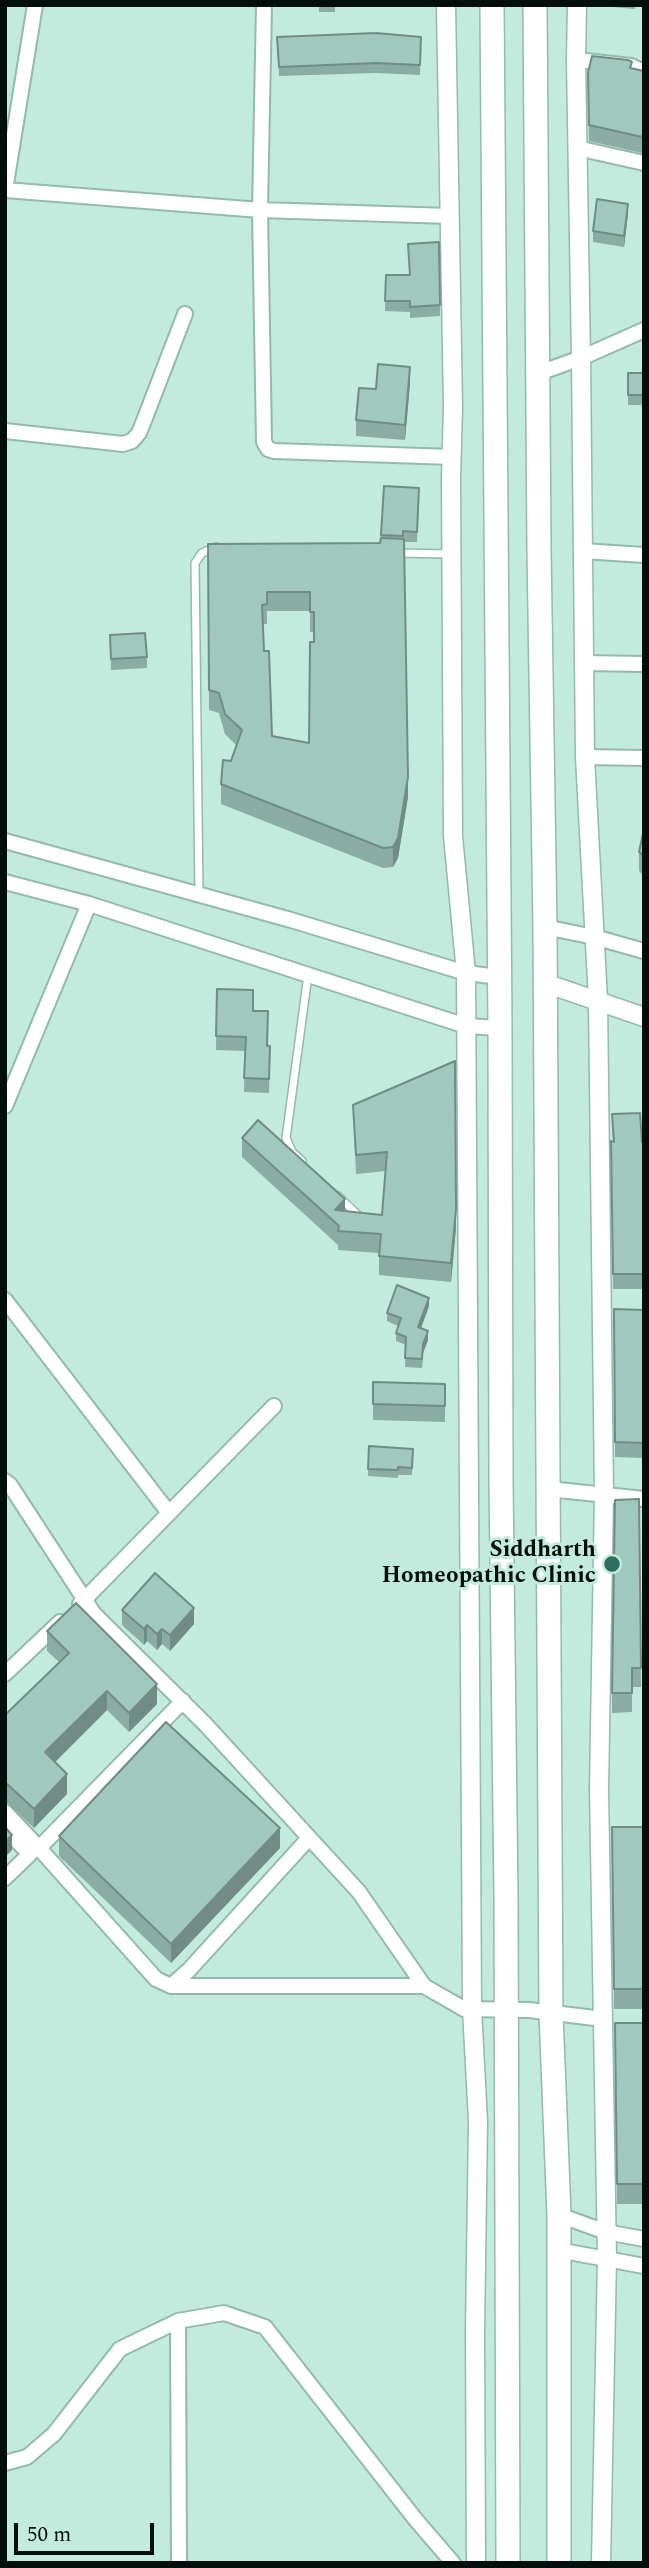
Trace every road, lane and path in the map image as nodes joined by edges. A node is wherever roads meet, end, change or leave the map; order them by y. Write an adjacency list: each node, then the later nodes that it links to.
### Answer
1 (35, 5): 11 (street)
2 (264, 5): 12 (street)
3 (446, 5): 13 (street)
4 (492, 5): 38 (main road)
5 (535, 5): 17 (main road)
6 (577, 5): 7 (street)
7 (576, 60): 8 (street); 9 (street)
8 (644, 72)
9 (577, 148): 10 (street); 16 (street)
10 (644, 163)
11 (5, 190): 12 (street)
12 (260, 210): 13 (street); 19 (street)
13 (450, 216): 19 (street)
14 (185, 314): 18 (street)
15 (644, 330): 16 (street)
16 (582, 358): 17 (street); 21 (street)
17 (539, 373): 33 (main road)
18 (5, 431)
19 (452, 457): 23 (street)
20 (227, 548): 31 (lane)
21 (583, 551): 24 (street); 25 (street)
22 (390, 553): 23 (lane)
23 (451, 554): 36 (street)
24 (644, 555)
25 (584, 663): 26 (street); 27 (street)
26 (644, 664)
27 (584, 757): 28 (street); 34 (street)
28 (644, 758)
29 (5, 841): 31 (street)
30 (5, 882): 32 (street)
31 (199, 895): 36 (street)
32 (89, 904): 37 (street); 44 (street)
33 (545, 927): 34 (street); 39 (main road)
34 (594, 937): 35 (street); 40 (street)
35 (644, 951)
36 (466, 973): 38 (street); 42 (street)
37 (308, 975): 42 (street); 45 (lane)
38 (499, 978): 43 (main road)
39 (545, 983): 40 (street); 53 (main road)
40 (598, 1000): 41 (street); 54 (street)
41 (644, 1017)
42 (466, 1026): 43 (street); 51 (street)
43 (500, 1028): 52 (main road)
44 (5, 1105)
45 (310, 1169)
46 (328, 1186): 47 (lane)
47 (363, 1220)
48 (5, 1300): 56 (street)
49 (274, 1406): 56 (street)
50 (5, 1481): 57 (street)
51 (470, 1482): 52 (street); 67 (street)
52 (501, 1483): 68 (main road)
53 (549, 1489): 54 (street); 69 (main road)
54 (604, 1494): 55 (street); 70 (street)
55 (644, 1499)
56 (169, 1513): 57 (street)
57 (85, 1599): 58 (street); 59 (street)
58 (5, 1674)
59 (183, 1701): 62 (street); 63 (street)
60 (5, 1812): 63 (street)
61 (5, 1829): 64 (street)
62 (309, 1838): 65 (street); 66 (street)
63 (39, 1848): 65 (street)
64 (5, 1878)
65 (171, 1986): 66 (street)
66 (424, 1986): 67 (street)
67 (472, 2009): 68 (street); 81 (street)
68 (505, 2009): 69 (street); 82 (main road)
69 (551, 2013): 70 (street); 71 (main road)
70 (603, 2020): 72 (street)
71 (559, 2215): 72 (street); 74 (main road)
72 (606, 2232): 73 (street); 75 (street)
73 (644, 2239)
74 (558, 2250): 75 (street); 83 (main road)
75 (607, 2258): 76 (street); 84 (street)
76 (644, 2266)
77 (178, 2321): 78 (street); 79 (street); 80 (street)
78 (5, 2463)
79 (179, 2563)
80 (453, 2563)
81 (476, 2563)
82 (508, 2563)
83 (559, 2563)
84 (601, 2563)

